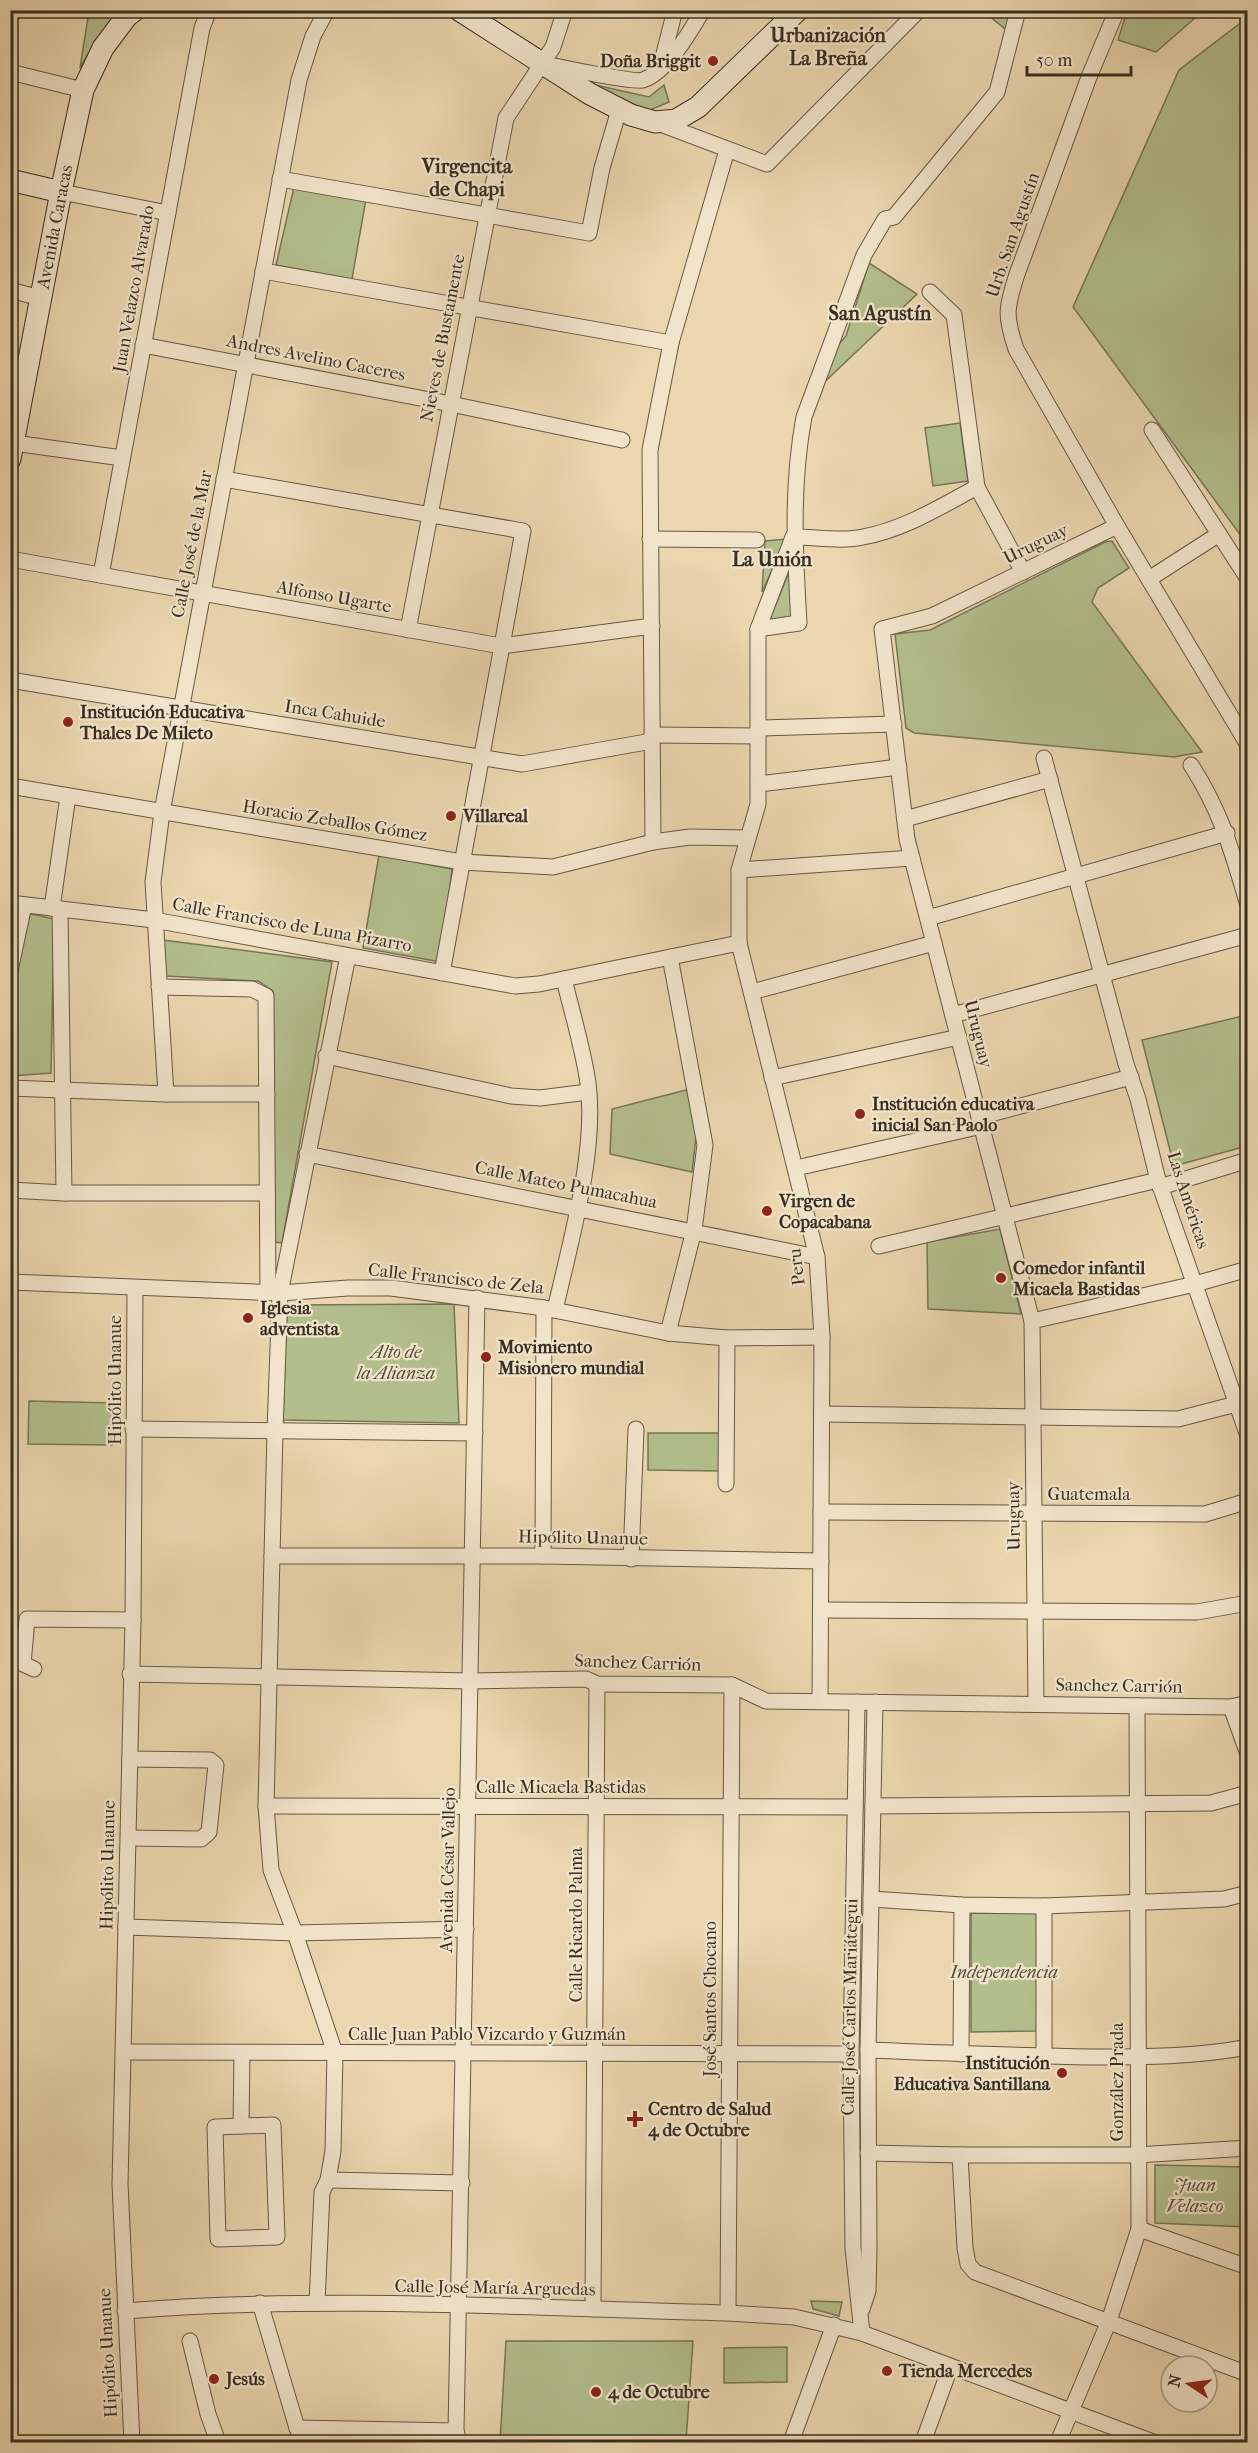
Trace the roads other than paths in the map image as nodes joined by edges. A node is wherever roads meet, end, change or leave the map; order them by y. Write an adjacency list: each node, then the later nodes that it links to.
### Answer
1 (135, 10): 15 (main road, Avenida Caracas)
2 (209, 10): 22 (street, Juan Velazco Alvarado)
3 (327, 10): 19 (street, Calle José de la Mar)
4 (459, 10): 12 (main road)
5 (565, 10): 12 (street, Nieves de Bustamente)
6 (675, 10): 13 (street)
7 (703, 10): 13 (street)
8 (798, 10): 17 (main road)
9 (919, 10): 18 (street)
10 (1018, 10): 43 (street)
11 (1117, 10): 41 (street, Urb. San Agustín)
12 (542, 63): 13 (street); 16 (main road); 23 (street, Nieves de Bustamente)
13 (659, 71)
14 (10, 72): 15 (street)
15 (83, 90): 21 (main road, Avenida Caracas)
16 (619, 110): 17 (main road); 23 (street)
17 (655, 122): 18 (street)
18 (727, 150): 29 (street)
19 (280, 178): 23 (street); 24 (street, Calle José de la Mar)
20 (10, 180): 21 (main road)
21 (61, 192): 22 (street); 27 (main road, Avenida Caracas)
22 (168, 213): 30 (street, Juan Velazco Alvarado)
23 (487, 215): 28 (street, Nieves de Bustamente)
24 (263, 271): 28 (street); 31 (street, Calle José de la Mar)
25 (10, 290): 27 (street)
26 (930, 292): 39 (street)
27 (40, 298): 32 (main road, Avenida Caracas)
28 (469, 308): 29 (street); 33 (street, Nieves de Bustamente)
29 (671, 343): 44 (street)
30 (143, 345): 31 (street, Andres Avelino Caceres); 37 (street, Juan Velazco Alvarado)
31 (246, 364): 33 (street, Andres Avelino Caceres); 38 (street, Calle José de la Mar)
32 (16, 398): 36 (main road, Avenida Caracas)
33 (451, 404): 35 (street, Andres Avelino Caceres); 40 (street, Nieves de Bustamente)
34 (1152, 430): 42 (street)
35 (622, 440)
36 (12, 451): 37 (street)
37 (122, 458): 48 (street, Juan Velazco Alvarado)
38 (224, 479): 40 (street); 51 (street, Calle José de la Mar)
39 (977, 487): 43 (street); 47 (street)
40 (430, 514): 54 (street, Nieves de Bustamente); 55 (street)
41 (1117, 526): 47 (street, Uruguay); 49 (street, Urb. San Agustín)
42 (1219, 534): 49 (street); 50 (street)
43 (793, 537): 53 (street); 53 (street)
44 (650, 539): 45 (street); 52 (street)
45 (757, 540)
46 (10, 559): 48 (street, Alfonso Ugarte)
47 (1023, 572): 58 (street, Uruguay)
48 (101, 575): 51 (street, Alfonso Ugarte)
49 (1149, 579): 61 (street, Urb. San Agustín)
50 (1248, 579)
51 (203, 593): 54 (street, Alfonso Ugarte); 57 (street, Calle José de la Mar)
52 (652, 626): 55 (street, Alfonso Ugarte); 60 (street)
53 (758, 628): 59 (street, Peru)
54 (408, 630): 55 (street, Alfonso Ugarte)
55 (501, 646): 62 (street)
56 (10, 680): 57 (street, Inca Cahuide)
57 (181, 708): 62 (street, Inca Cahuide); 70 (street, Calle José de la Mar)
58 (894, 724): 59 (street, Inca Cahuide); 65 (street, Uruguay)
59 (758, 732): 60 (street, Inca Cahuide); 67 (street, Peru)
60 (652, 738): 62 (street, Inca Cahuide); 74 (street)
61 (1248, 745)
62 (481, 758): 76 (street)
63 (1044, 758): 66 (street, Las Américas)
64 (1191, 765): 72 (street)
65 (899, 767): 67 (street); 71 (street, Uruguay)
66 (1050, 779): 71 (street); 78 (street, Las Américas)
67 (759, 784): 73 (street, Peru)
68 (10, 786): 69 (street, Horacio Zeballos Gómez)
69 (68, 796): 70 (street, Horacio Zeballos Gómez); 81 (street)
70 (162, 812): 76 (street, Horacio Zeballos Gómez); 83 (street, Calle José de la Mar)
71 (905, 819): 75 (street, Uruguay)
72 (1227, 833): 78 (street); 80 (street)
73 (748, 838): 74 (street, Horacio Zeballos Gómez); 77 (street, Peru)
74 (653, 842): 76 (street, Horacio Zeballos Gómez)
75 (912, 858): 77 (street); 82 (street, Uruguay)
76 (462, 862): 90 (street)
77 (739, 870): 85 (street, Peru)
78 (1076, 876): 82 (street); 91 (street, Las Américas)
79 (17, 904): 81 (street, Calle Francisco de Luna Pizarro); 89 (street)
80 (1248, 905)
81 (56, 909): 83 (street, Calle Francisco de Luna Pizarro); 101 (street)
82 (927, 918): 86 (street, Uruguay)
83 (154, 920): 87 (street, Calle Francisco de Luna Pizarro); 93 (street, Calle José de la Mar)
84 (1248, 935): 91 (street)
85 (739, 943): 88 (street, Calle Francisco de Luna Pizarro); 94 (street, Peru)
86 (934, 943): 94 (street); 95 (street, Uruguay)
87 (348, 956): 90 (street, Calle Francisco de Luna Pizarro); 97 (street)
88 (670, 957): 92 (street, Calle Francisco de Luna Pizarro); 115 (street)
89 (10, 971)
90 (442, 973): 92 (street, Calle Francisco de Luna Pizarro)
91 (1102, 973): 95 (street); 98 (street, Las Américas)
92 (564, 979): 102 (street)
93 (159, 987): 103 (street, Calle José de la Mar); 104 (street)
94 (752, 992): 99 (street, Peru)
95 (953, 1015): 96 (street, Uruguay)
96 (958, 1037): 99 (street); 105 (street, Uruguay)
97 (326, 1056): 102 (street); 106 (street)
98 (1131, 1077): 105 (street); 109 (street, Las Américas)
99 (772, 1078): 108 (street, Peru)
100 (10, 1088): 101 (street)
101 (63, 1090): 103 (street); 111 (street)
102 (588, 1092): 113 (street)
103 (166, 1094): 104 (street)
104 (267, 1094): 112 (street)
105 (980, 1122): 108 (street); 114 (street, Uruguay)
106 (307, 1154): 113 (street, Calle Mateo Pumacahua); 122 (street)
107 (1248, 1160): 109 (street)
108 (796, 1168): 117 (street, Peru)
109 (1159, 1183): 114 (street); 120 (street, Las Américas)
110 (10, 1190): 111 (street)
111 (64, 1193): 112 (street)
112 (267, 1193): 122 (street)
113 (578, 1208): 115 (street, Calle Mateo Pumacahua); 124 (street)
114 (1005, 1216): 116 (street); 125 (street, Uruguay)
115 (694, 1230): 117 (street, Calle Mateo Pumacahua); 126 (street)
116 (879, 1246)
117 (817, 1257): 127 (street, Peru)
118 (1248, 1269): 120 (street)
119 (10, 1282): 121 (street, Calle Francisco de Zela)
120 (1195, 1284): 125 (street); 129 (street, Las Américas)
121 (135, 1289): 122 (street, Calle Francisco de Zela); 132 (street, Hipólito Unanue)
122 (274, 1292): 123 (street, Calle Francisco de Zela); 134 (street)
123 (477, 1298): 124 (street, Calle Francisco de Zela); 135 (street, Avenida César Vallejo)
124 (550, 1309): 126 (street, Calle Francisco de Zela); 143 (street)
125 (1032, 1321): 131 (street, Uruguay)
126 (668, 1333): 128 (street, Calle Francisco de Zela)
127 (822, 1336): 128 (street, Calle Francisco de Zela); 130 (street, Peru)
128 (727, 1338): 137 (street)
129 (1242, 1403): 131 (street); 136 (street, Las Américas)
130 (822, 1414): 131 (street); 139 (street, Peru)
131 (1033, 1417): 140 (street, Uruguay)
132 (133, 1429): 134 (street); 149 (street, Hipólito Unanue)
133 (636, 1429): 144 (street)
134 (275, 1431): 135 (street); 141 (street)
135 (475, 1433): 142 (street, Avenida César Vallejo)
136 (1248, 1436)
137 (726, 1484)
138 (1248, 1501): 140 (street, Guatemala)
139 (821, 1512): 140 (street, Guatemala); 145 (street, Peru)
140 (1034, 1513): 148 (street, Uruguay)
141 (272, 1556): 142 (street, Hipólito Unanue); 152 (street)
142 (473, 1556): 143 (street, Hipólito Unanue); 153 (street, Avenida César Vallejo)
143 (543, 1556): 144 (street, Hipólito Unanue)
144 (632, 1559): 145 (street, Hipólito Unanue)
145 (821, 1561): 147 (street, Peru)
146 (1248, 1602): 148 (street)
147 (821, 1610): 148 (street); 156 (street, Peru)
148 (1035, 1611): 160 (street, Uruguay)
149 (133, 1620): 150 (street); 151 (street, Hipólito Unanue)
150 (34, 1669)
151 (130, 1674): 152 (street, Sanchez Carrión); 164 (street, Hipólito Unanue)
152 (270, 1678): 153 (street, Sanchez Carrión); 167 (street)
153 (470, 1681): 154 (street, Sanchez Carrión); 168 (street, Avenida César Vallejo)
154 (597, 1684): 155 (street, Sanchez Carrión); 170 (street, Calle Ricardo Palma)
155 (732, 1685): 156 (street, Sanchez Carrión); 171 (street, José Santos Chocano)
156 (820, 1701): 157 (street, Sanchez Carrión)
157 (857, 1702): 158 (street, Sanchez Carrión); 172 (street, Calle José Carlos Mariátegui)
158 (875, 1702): 160 (street, Sanchez Carrión); 169 (street, Calle José Carlos Mariátegui)
159 (1248, 1703): 162 (street, Sanchez Carrión)
160 (1036, 1704): 161 (street, Sanchez Carrión)
161 (1137, 1706): 162 (street, Sanchez Carrión); 166 (street, González Prada)
162 (1231, 1707): 163 (street)
163 (1248, 1754)
164 (130, 1759): 173 (street, Hipólito Unanue); 173 (street)
165 (1248, 1793): 166 (street)
166 (1136, 1803): 169 (street); 176 (street, González Prada)
167 (266, 1806): 168 (street, Calle Micaela Bastidas); 181 (street)
168 (468, 1806): 170 (street, Calle Micaela Bastidas); 180 (street, Avenida César Vallejo)
169 (873, 1806): 175 (street, Calle José Carlos Mariátegui)
170 (596, 1807): 171 (street, Calle Micaela Bastidas); 188 (street, Calle Ricardo Palma)
171 (731, 1807): 172 (street, Calle Micaela Bastidas); 189 (street, José Santos Chocano)
172 (855, 1807): 190 (street, Calle José Carlos Mariátegui)
173 (129, 1838): 179 (street, Hipólito Unanue)
174 (1248, 1893): 176 (street)
175 (871, 1899): 177 (street); 183 (street, Calle José Carlos Mariátegui)
176 (1136, 1902): 178 (street); 193 (street, González Prada)
177 (962, 1905): 178 (street); 191 (street)
178 (1044, 1906): 192 (street)
179 (126, 1927): 181 (street); 184 (street, Hipólito Unanue)
180 (466, 1929): 181 (street); 187 (street, Avenida César Vallejo)
181 (295, 1934): 186 (street)
182 (1248, 2047): 193 (street)
183 (868, 2050): 191 (street); 196 (street, Calle José Carlos Mariátegui)
184 (123, 2052): 185 (street, Calle Juan Pablo Vizcardo y Guzmán); 207 (street, Hipólito Unanue)
185 (242, 2053): 186 (street, Calle Juan Pablo Vizcardo y Guzmán); 194 (street)
186 (335, 2053): 187 (street, Calle Juan Pablo Vizcardo y Guzmán); 199 (street)
187 (464, 2053): 188 (street, Calle Juan Pablo Vizcardo y Guzmán); 200 (street, Avenida César Vallejo)
188 (595, 2054): 189 (street, Calle Juan Pablo Vizcardo y Guzmán); 206 (street, Calle Ricardo Palma)
189 (729, 2054): 190 (street, Calle Juan Pablo Vizcardo y Guzmán); 209 (street, José Santos Chocano)
190 (851, 2054): 208 (street, Calle José Carlos Mariátegui)
191 (961, 2054): 192 (street)
192 (1044, 2056): 193 (street)
193 (1136, 2057): 198 (street, González Prada)
194 (242, 2126): 194 (street)
195 (1248, 2148): 198 (street)
196 (868, 2153): 197 (street); 208 (street, Calle José Carlos Mariátegui)
197 (960, 2155): 198 (street); 210 (street)
198 (1137, 2155): 201 (street, González Prada)
199 (328, 2180): 200 (street); 204 (street)
200 (462, 2183): 205 (street, Avenida César Vallejo)
201 (1139, 2229): 202 (street); 210 (street, González Prada)
202 (1248, 2267)
203 (260, 2303): 204 (street, Calle José María Arguedas); 207 (street, Calle José María Arguedas); 217 (street)
204 (317, 2303): 205 (street, Calle José María Arguedas)
205 (460, 2306): 206 (street, Calle José María Arguedas); 218 (street, Avenida César Vallejo)
206 (593, 2309): 209 (street, Calle José María Arguedas)
207 (125, 2311): 219 (street, Hipólito Unanue)
208 (861, 2312): 212 (street, Calle José Carlos Mariátegui)
209 (728, 2313): 211 (street, Calle José María Arguedas)
210 (1109, 2321): 215 (street); 216 (street, González Prada)
211 (834, 2325): 212 (street, Calle José María Arguedas); 222 (street)
212 (862, 2333): 214 (street)
213 (190, 2341): 220 (street)
214 (950, 2368): 216 (street); 223 (street)
215 (1248, 2374)
216 (1069, 2411): 224 (street, González Prada); 225 (street)
217 (297, 2428): 218 (street); 221 (street)
218 (457, 2437)
219 (132, 2442)
220 (218, 2442)
221 (304, 2442)
222 (791, 2442)
223 (923, 2442)
224 (1058, 2442)
225 (1153, 2442)

